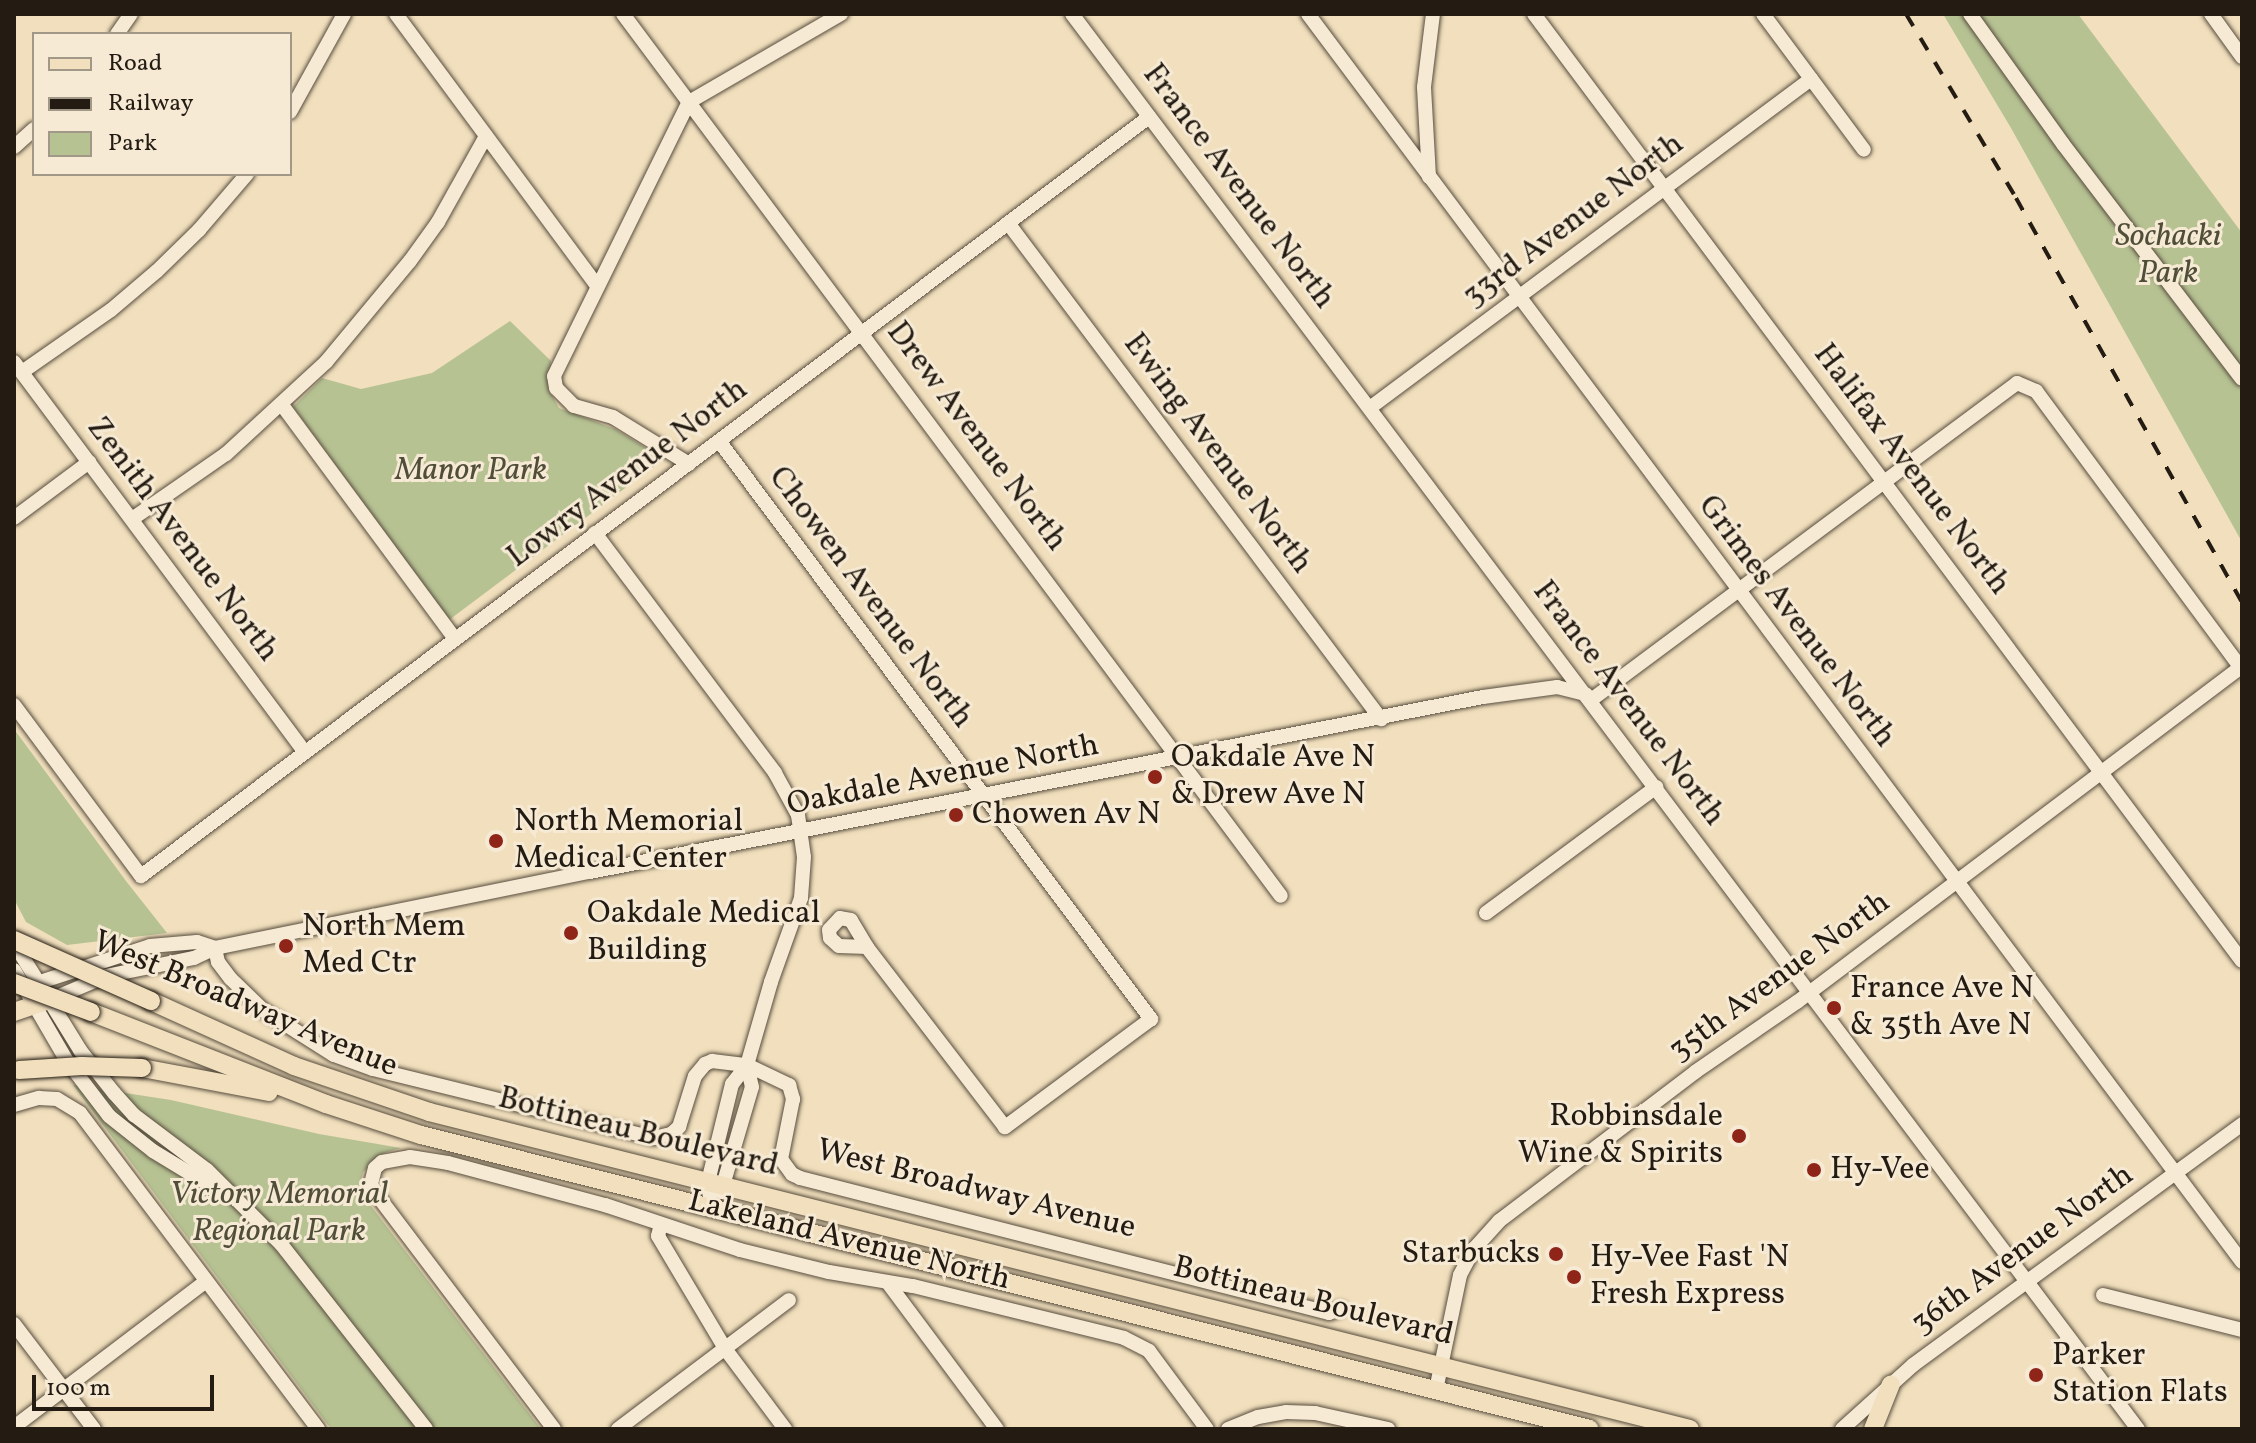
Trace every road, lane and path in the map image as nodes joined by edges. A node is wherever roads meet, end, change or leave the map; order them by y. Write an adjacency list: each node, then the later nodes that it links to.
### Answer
1 (131, 14): 13 (street)
2 (344, 14): 17 (street)
3 (396, 14): 20 (street)
4 (623, 14): 16 (street, Drew Avenue North)
5 (841, 14): 16 (street)
6 (1072, 14): 18 (street, France Avenue North)
7 (1308, 14): 24 (street, Grimes Avenue North)
8 (1433, 14): 24 (street)
9 (1534, 14): 25 (street, Halifax Avenue North)
10 (1763, 14): 15 (street)
11 (1970, 14): 31 (street)
12 (2211, 14): 14 (street)
13 (118, 32)
14 (2242, 57)
15 (1811, 79): 22 (street); 25 (street, 33rd Avenue North)
16 (689, 102): 27 (street); 29 (street, Drew Avenue North)
17 (292, 108)
18 (1149, 117): 26 (street, Lowry Avenue North); 33 (street, France Avenue North)
19 (32, 131): 21 (street)
20 (486, 136): 27 (street); 32 (street)
21 (14, 147)
22 (1864, 150)
23 (245, 176): 30 (street)
24 (1429, 177): 28 (street, Grimes Avenue North)
25 (1666, 188): 28 (street, 33rd Avenue North); 37 (street, Halifax Avenue North)
26 (1008, 223): 29 (street, Lowry Avenue North); 46 (street, Ewing Avenue North)
27 (596, 284): 36 (street)
28 (1519, 297): 33 (street, 33rd Avenue North); 41 (street, Grimes Avenue North)
29 (863, 333): 34 (street, Lowry Avenue North); 48 (street, Drew Avenue North)
30 (18, 367): 35 (street, Zenith Avenue North)
31 (2242, 379)
32 (282, 405): 39 (street); 42 (street)
33 (1371, 407): 44 (street, France Avenue North)
34 (719, 441): 36 (street, Lowry Avenue North); 51 (street, Chowen Avenue North)
35 (89, 462): 38 (street); 39 (street, Zenith Avenue North)
36 (689, 464): 40 (street, Lowry Avenue North)
37 (1883, 480): 41 (street); 43 (street); 49 (street, Halifax Avenue North)
38 (14, 518)
39 (132, 519): 47 (street, Zenith Avenue North)
40 (595, 533): 42 (street, Lowry Avenue North); 52 (street)
41 (1737, 589): 44 (street); 53 (street, Grimes Avenue North)
42 (455, 639): 47 (street, Lowry Avenue North)
43 (2241, 668): 49 (street, 35th Avenue North)
44 (1589, 697): 46 (street, Oakdale Avenue North); 50 (street, France Avenue North)
45 (14, 705): 47 (street, Lowry Avenue North)
46 (1381, 719): 48 (street, Oakdale Avenue North)
47 (305, 752)
48 (1180, 757): 51 (street, Oakdale Avenue North); 54 (street, Drew Avenue North)
49 (2102, 772): 53 (street, 35th Avenue North); 59 (street, Halifax Avenue North)
50 (1656, 787): 55 (street); 62 (street, France Avenue North)
51 (983, 797): 52 (street, Oakdale Avenue North); 57 (street, Chowen Avenue North)
52 (801, 833): 58 (street, Oakdale Avenue North); 65 (street)
53 (1955, 882): 62 (street, 35th Avenue North); 72 (street, Grimes Avenue North)
54 (1281, 896)
55 (1486, 913)
56 (14, 942): 61 (street); 68 (main road, West Broadway Avenue, bridge)
57 (867, 947)
58 (215, 948): 61 (street, Oakdale Avenue North); 63 (street, Oakdale Avenue North); 65 (street, West Broadway Avenue)
59 (2242, 961)
60 (14, 970): 61 (street)
61 (22, 986): 63 (street); 69 (main road, West Broadway Avenue, bridge)
62 (1808, 994): 79 (street, France Avenue North); 86 (street, 35th Avenue North)
63 (41, 1003): 64 (main road); 94 (street)
64 (14, 1012)
65 (747, 1065): 73 (street); 82 (street, West Broadway Avenue)
66 (16, 1070): 69 (main road, bridge)
67 (14, 1105): 77 (street)
68 (455, 1118): 73 (main road, Bottineau Boulevard)
69 (372, 1119): 71 (main road, West Broadway Avenue)
70 (2242, 1124): 72 (street, 36th Avenue North)
71 (421, 1135): 74 (main road, Bottineau Boulevard)
72 (2176, 1174): 76 (street, Grimes Avenue North); 79 (street, 36th Avenue North)
73 (716, 1184): 74 (street); 86 (main road, Bottineau Boulevard)
74 (711, 1208): 89 (main road, Bottineau Boulevard)
75 (661, 1224): 78 (street, Lakeland Avenue North); 85 (street); 95 (street, Lakeland Avenue North)
76 (2242, 1262)
77 (206, 1281): 88 (street); 93 (street)
78 (888, 1283): 98 (street); 99 (street, Lakeland Avenue North)
79 (2026, 1284): 87 (street, 36th Avenue North); 107 (street, France Avenue North)
80 (2103, 1295): 84 (street)
81 (789, 1300): 85 (street)
82 (1340, 1309)
83 (14, 1324): 88 (street)
84 (2242, 1330)
85 (726, 1350): 96 (street); 97 (street)
86 (1441, 1365): 89 (street, 35th Avenue North); 104 (main road, Bottineau Boulevard)
87 (1891, 1384): 105 (street, 36th Avenue North); 106 (main road)
88 (64, 1390): 91 (street); 92 (street)
89 (1436, 1390): 90 (main road, Bottineau Boulevard)
90 (1476, 1400): 102 (main road); 103 (main road, Bottineau Boulevard)
91 (14, 1427)
92 (94, 1429)
93 (318, 1429)
94 (426, 1429)
95 (554, 1429)
96 (618, 1429)
97 (785, 1429)
98 (997, 1429)
99 (1207, 1429)
100 (1228, 1429): 101 (street)
101 (1388, 1429)
102 (1547, 1429)
103 (1590, 1429)
104 (1690, 1429)
105 (1842, 1429)
106 (1873, 1429)
107 (2138, 1429)

